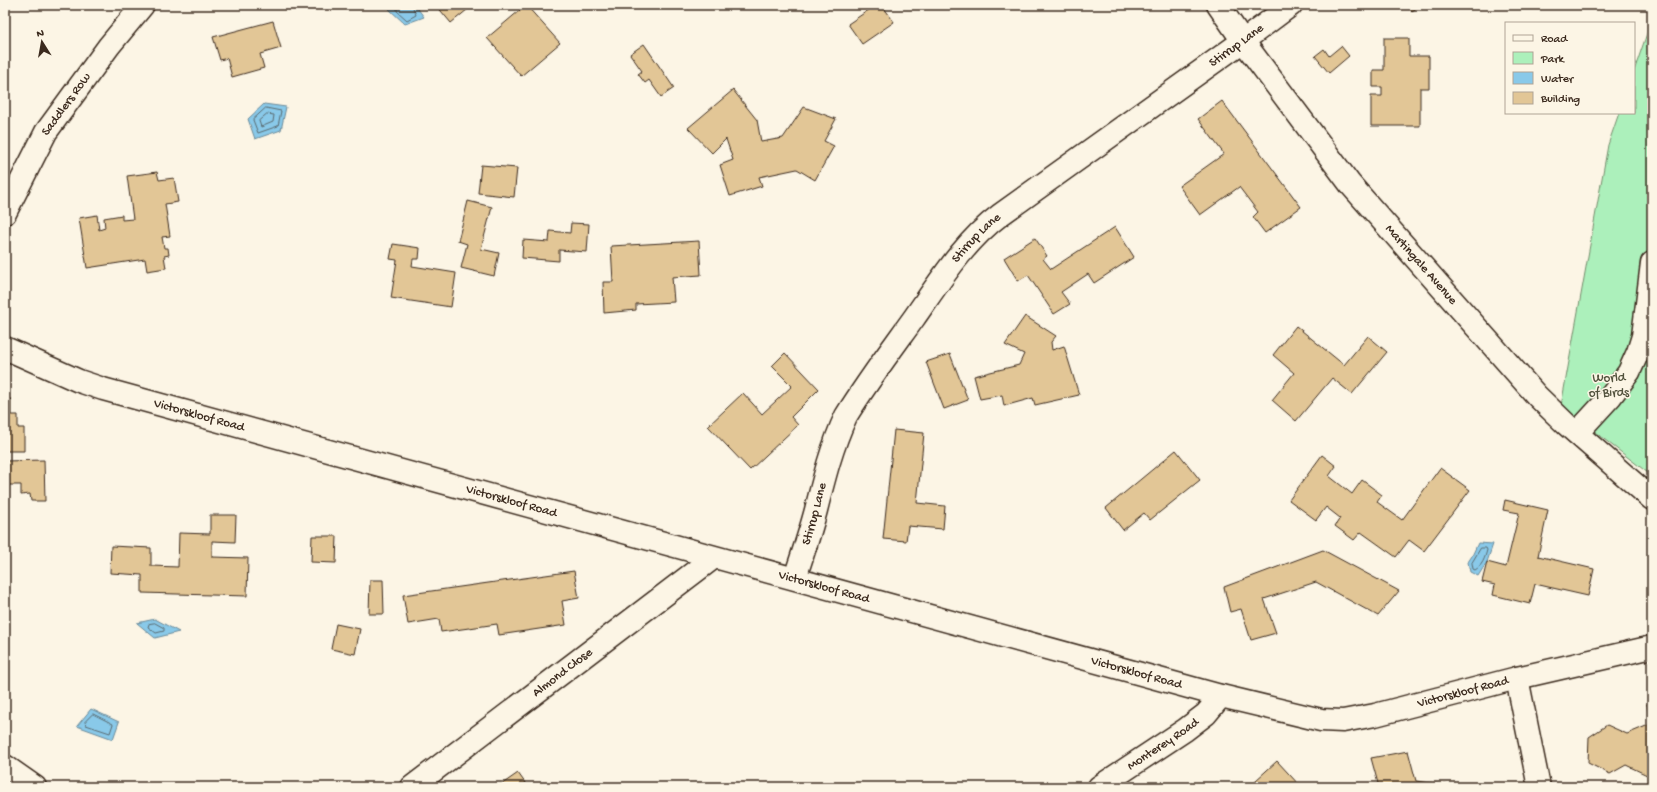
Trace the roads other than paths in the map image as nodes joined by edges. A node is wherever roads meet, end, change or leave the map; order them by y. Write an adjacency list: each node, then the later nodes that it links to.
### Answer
1 (143, 5): 5 (street, Saddlers Row)
2 (1218, 5): 4 (street, Martingale Avenue)
3 (1291, 5): 4 (street, Stirrup Lane)
4 (1243, 41): 8 (street, Martingale Avenue); 11 (street, Stirrup Lane)
5 (5, 213)
6 (1652, 263): 8 (street)
7 (5, 348): 10 (street, Victorskloof Road)
8 (1577, 433): 9 (street, Martingale Avenue)
9 (1652, 499)
10 (713, 558): 11 (street, Victorskloof Road); 17 (street, Almond Close)
11 (795, 578): 14 (street, Victorskloof Road)
12 (1652, 647): 13 (street, Victorskloof Road)
13 (1517, 678): 14 (street, Victorskloof Road); 19 (street)
14 (1221, 696): 18 (street, Monterey Road)
15 (5, 766): 16 (street)
16 (35, 787)
17 (412, 787)
18 (1099, 787)
19 (1539, 787)

